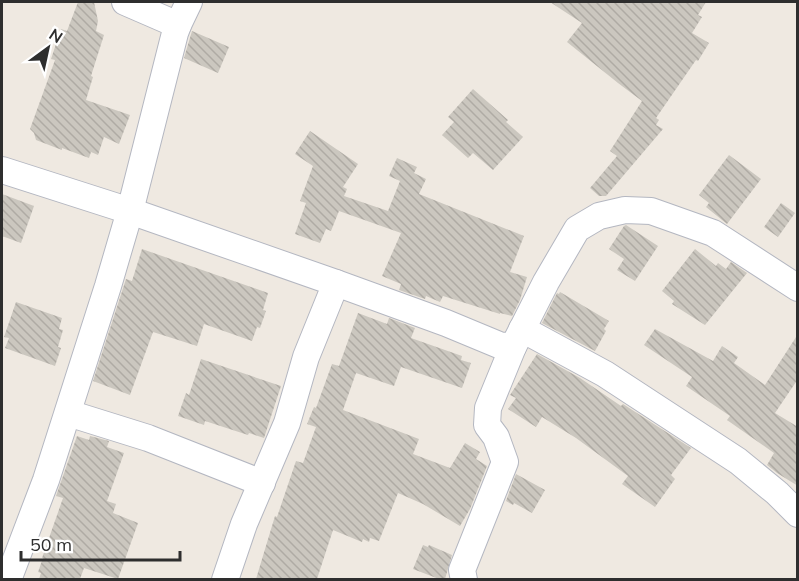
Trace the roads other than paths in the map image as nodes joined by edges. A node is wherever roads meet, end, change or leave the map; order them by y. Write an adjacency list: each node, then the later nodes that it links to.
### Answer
1 (125, 2): 3 (street)
2 (189, 2): 3 (street)
3 (178, 25): 5 (street)
4 (2, 170): 5 (street)
5 (130, 211): 6 (street); 9 (street)
6 (336, 283): 8 (street); 10 (street)
7 (798, 288): 8 (street)
8 (518, 338): 11 (street); 14 (street)
9 (68, 413): 10 (street); 12 (street)
10 (262, 483): 13 (street)
11 (798, 514)
12 (8, 579)
13 (225, 579)
14 (464, 579)

